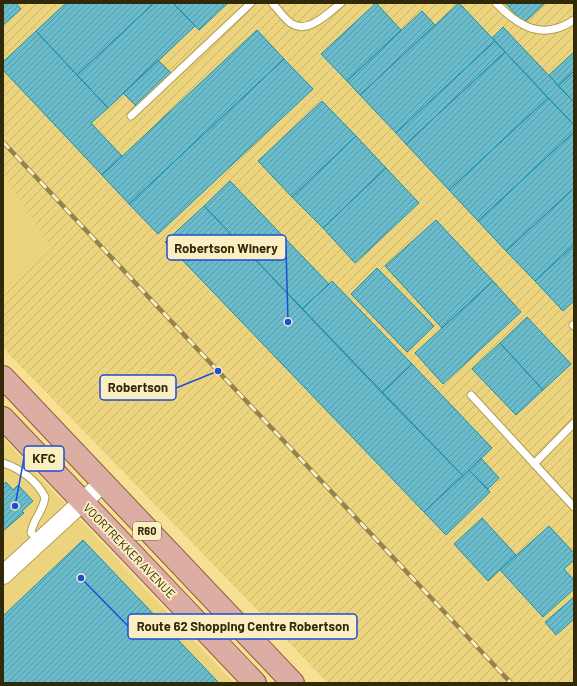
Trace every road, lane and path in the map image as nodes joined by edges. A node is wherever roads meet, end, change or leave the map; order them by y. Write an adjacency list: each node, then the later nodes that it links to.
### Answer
1 (251, 3): 6 (lane)
2 (272, 3): 3 (lane)
3 (341, 3)
4 (496, 3): 5 (lane)
5 (574, 20)
6 (132, 116)
7 (3, 377): 13 (main road, R60)
8 (471, 395): 12 (lane)
9 (3, 418): 14 (main road, VOORTREKKER AVENUE / R60)
10 (574, 423): 12 (lane)
11 (3, 464): 16 (lane)
12 (534, 464): 15 (lane)
13 (102, 484): 14 (street); 19 (main road, R60)
14 (82, 502): 16 (street); 18 (main road, VOORTREKKER AVENUE / R60)
15 (574, 506)
16 (40, 542): 17 (street)
17 (4, 572)
18 (255, 683)
19 (293, 683)

